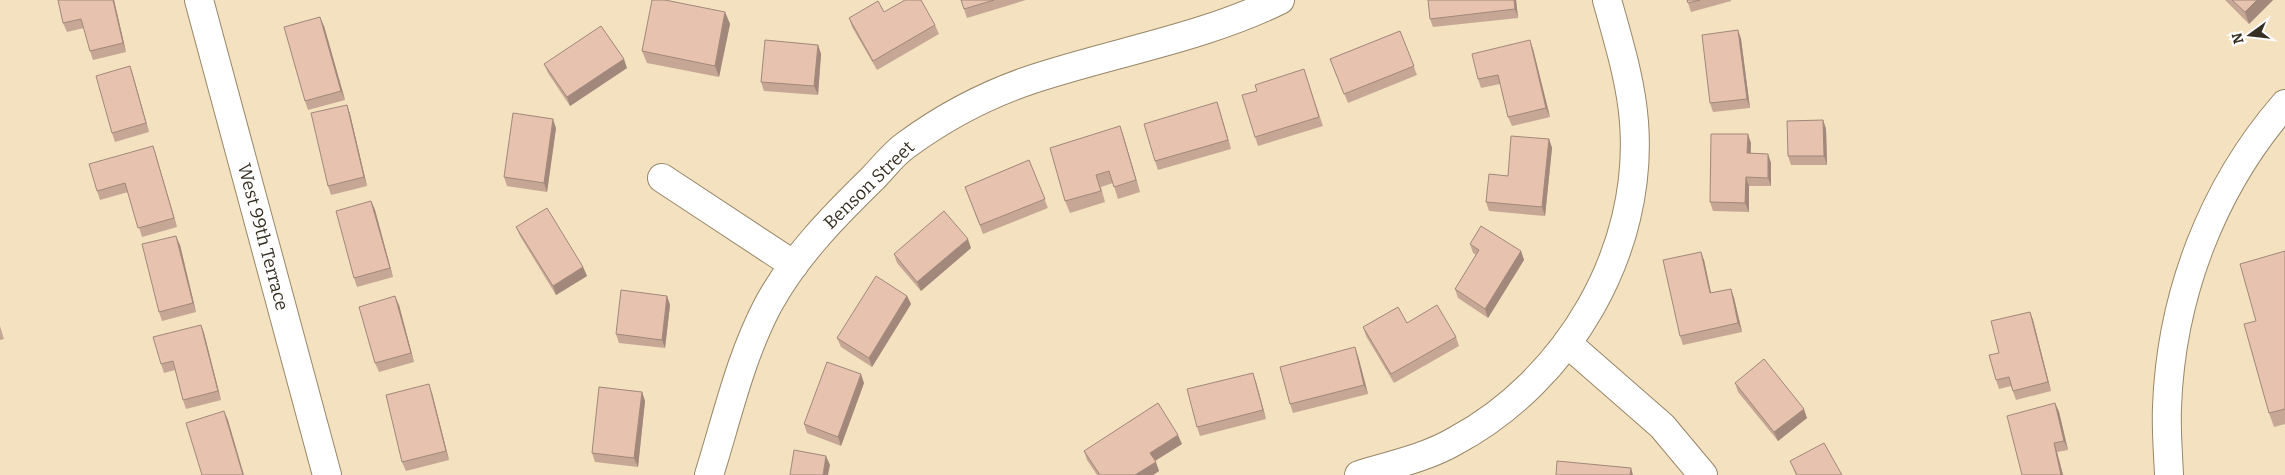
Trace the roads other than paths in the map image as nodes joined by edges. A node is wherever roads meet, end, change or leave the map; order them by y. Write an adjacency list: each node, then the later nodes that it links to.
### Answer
1 (199, 0): 8 (street, West 99th Terrace)
2 (1280, 0): 6 (street, Benson Street)
3 (1607, 0): 7 (street)
4 (2285, 104): 12 (street)
5 (662, 178): 6 (street)
6 (794, 265): 9 (street, Benson Street)
7 (1567, 343): 10 (street); 11 (street)
8 (327, 475)
9 (709, 475)
10 (1359, 475)
11 (1703, 475)
12 (2169, 475)

